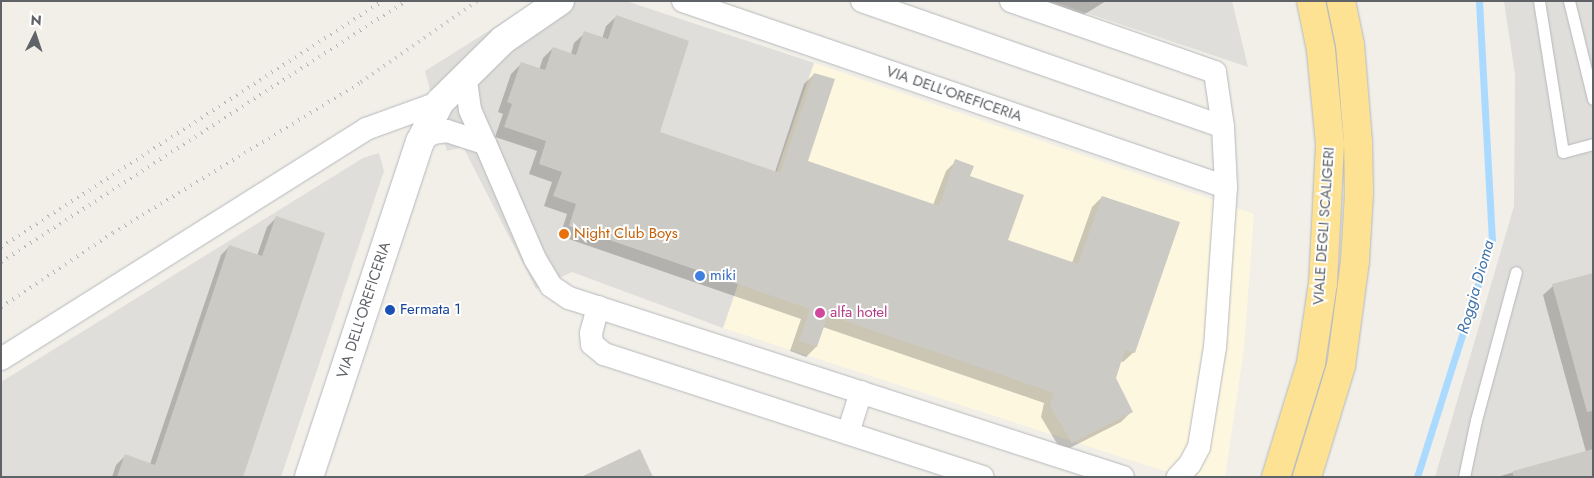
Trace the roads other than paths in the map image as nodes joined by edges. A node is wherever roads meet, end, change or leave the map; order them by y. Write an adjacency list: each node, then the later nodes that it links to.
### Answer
1 (560, 1): 10 (street, VIA DELL'OREFICERIA)
2 (683, 1): 17 (street, VIA DELL'OREFICERIA)
3 (862, 1): 13 (street)
4 (1011, 1): 13 (street)
5 (1294, 1): 18 (highway)
6 (1311, 1): 18 (highway, VIALE DEGLI SCALIGERI)
7 (1341, 1): 29 (highway, VIALE DEGLI SCALIGERI)
8 (1539, 1): 16 (lane)
9 (1569, 1): 11 (lane)
10 (466, 74): 12 (street, VIA DELL'OREFICERIA); 15 (street)
11 (1593, 99)
12 (440, 102): 14 (street, VIA DELL'OREFICERIA); 21 (street)
13 (1223, 127): 17 (street)
14 (420, 142): 15 (street); 24 (street, VIA DELL'OREFICERIA)
15 (485, 143): 20 (street)
16 (1593, 144)
17 (1226, 187): 27 (street)
18 (1328, 199): 28 (highway, VIALE DEGLI SCALIGERI)
19 (1516, 272): 30 (lane)
20 (598, 307): 22 (street); 23 (street)
21 (1, 359)
22 (861, 392): 23 (street); 26 (street)
23 (848, 433): 25 (street)
24 (308, 477)
25 (982, 477)
26 (1123, 477)
27 (1178, 477)
28 (1276, 477)
29 (1307, 477)
30 (1464, 477)

